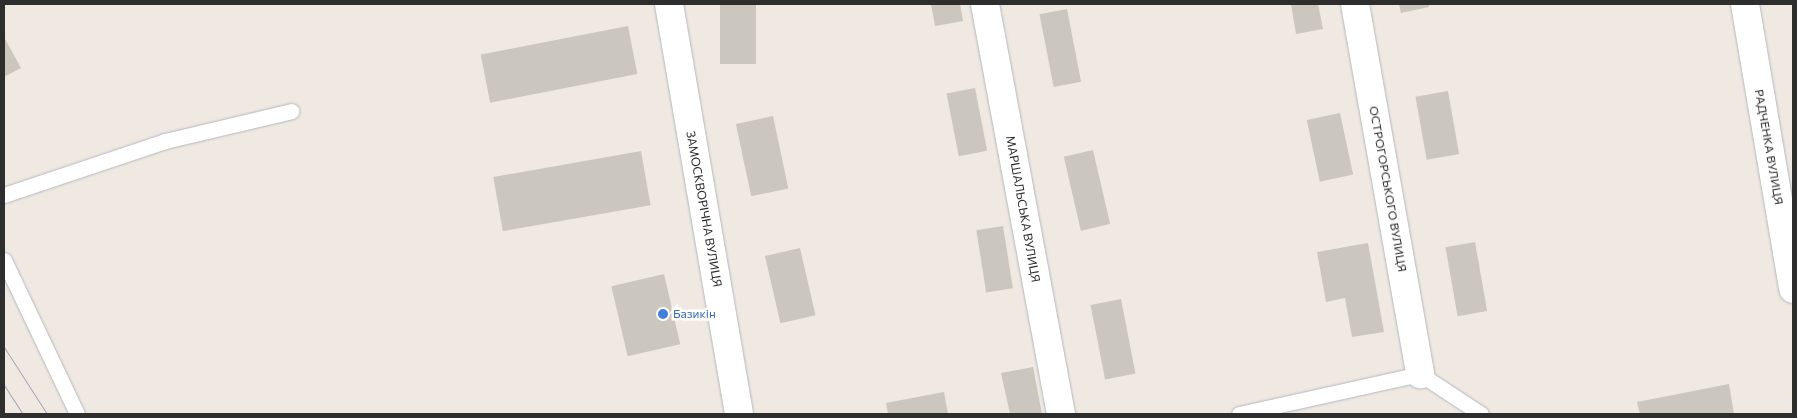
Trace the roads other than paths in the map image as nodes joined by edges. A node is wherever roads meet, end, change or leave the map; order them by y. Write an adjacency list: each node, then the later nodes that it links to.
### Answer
1 (669, 4): 11 (street, ЗАМОСКВОРІЧНА ВУЛИЦЯ)
2 (986, 4): 12 (street, МАРШАЛЬСЬКА ВУЛИЦЯ)
3 (1355, 4): 9 (street, ОСТРОГОРСЬКОГО ВУЛИЦЯ)
4 (1745, 4): 8 (street, РАДЧЕНКА ВУЛИЦЯ)
5 (292, 111): 6 (lane)
6 (4, 195)
7 (4, 260): 10 (lane)
8 (1793, 290)
9 (1420, 374): 13 (lane); 14 (lane)
10 (77, 414)
11 (739, 414)
12 (1061, 414)
13 (1239, 414)
14 (1481, 414)

